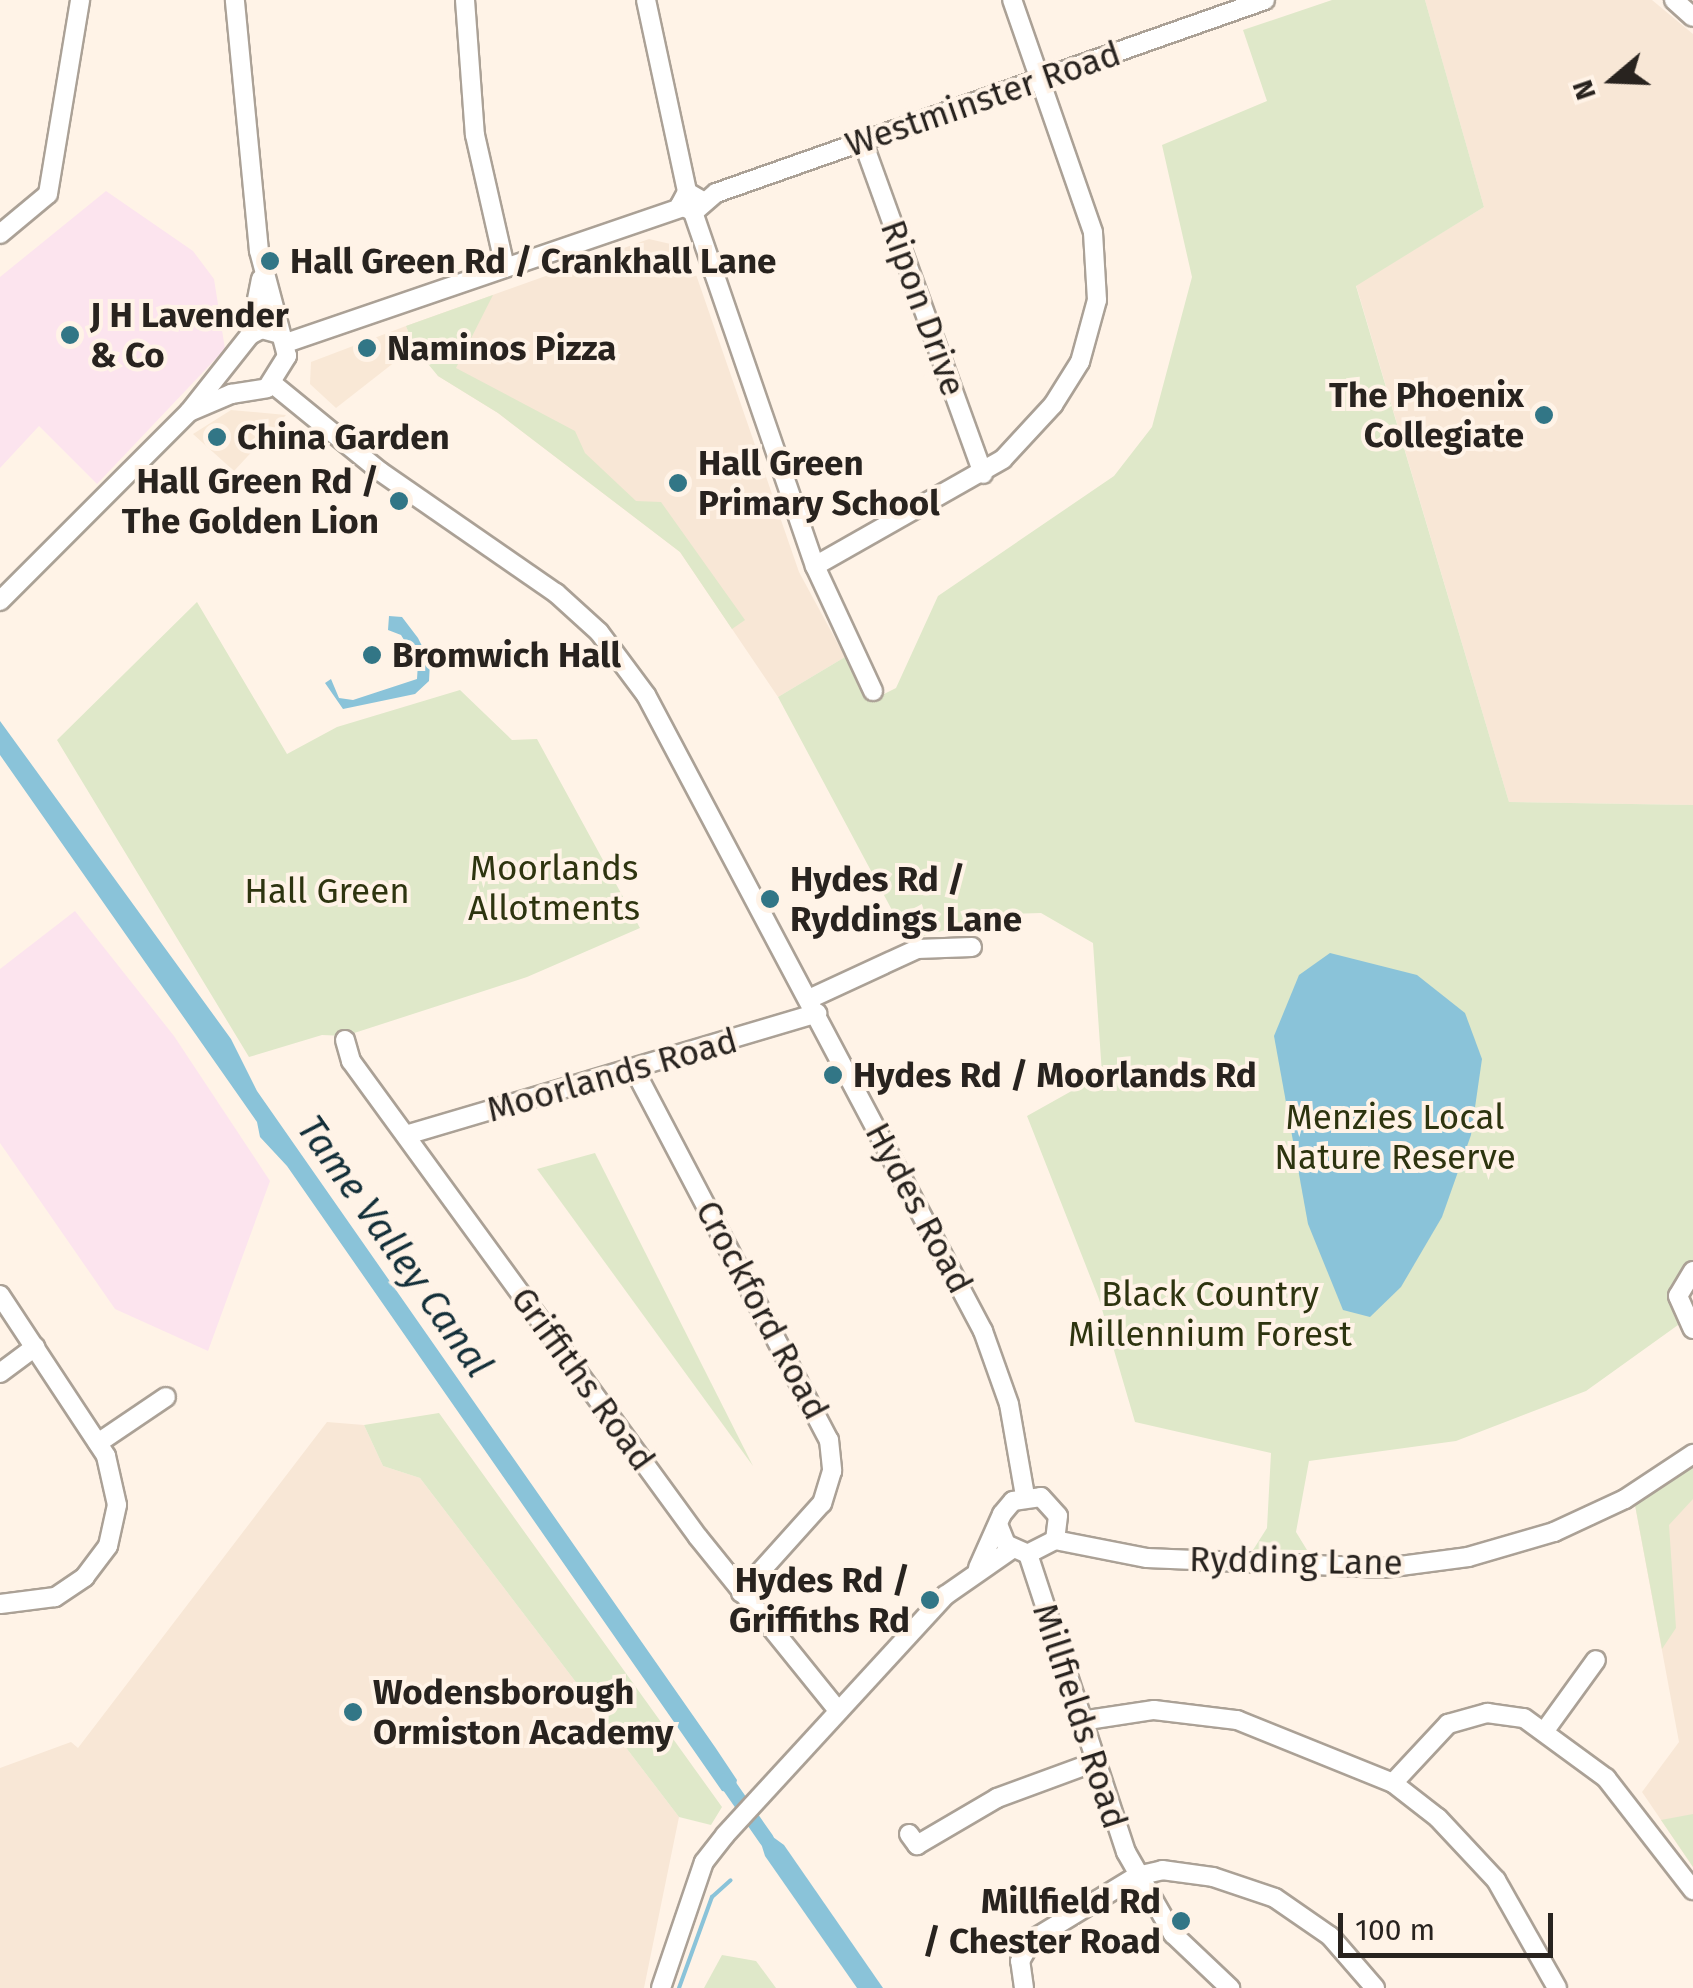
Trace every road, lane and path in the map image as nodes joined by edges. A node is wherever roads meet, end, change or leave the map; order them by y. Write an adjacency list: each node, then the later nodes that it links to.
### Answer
1 (80, 0): 12 (street)
2 (235, 0): 14 (street)
3 (465, 0): 13 (street)
4 (1012, 0): 9 (street)
5 (1265, 0): 9 (street, Westminster Road)
6 (1674, 0): 8 (street)
7 (650, 1): 11 (street)
8 (1693, 17)
9 (1040, 80): 10 (street, Westminster Road); 20 (street)
10 (863, 142): 11 (street, Westminster Road); 20 (street, Ripon Drive)
11 (690, 203): 13 (street, Westminster Road); 21 (street)
12 (0, 234)
13 (505, 267): 16 (street, Westminster Road)
14 (262, 274): 15 (street); 16 (street)
15 (250, 334): 16 (street); 17 (street)
16 (282, 338): 18 (street)
17 (237, 353): 18 (street); 19 (street)
18 (264, 386): 19 (street); 25 (street, Hydes Road)
19 (189, 412): 22 (street)
20 (982, 474): 21 (street)
21 (815, 566): 23 (street)
22 (0, 601)
23 (873, 691)
24 (972, 948): 25 (street, Moorlands Road)
25 (813, 1006): 27 (street, Moorlands Road); 37 (street, Hydes Road)
26 (345, 1040): 28 (street, Griffiths Road)
27 (634, 1069): 28 (street, Moorlands Road); 42 (street, Crockford Road)
28 (406, 1135): 42 (street, Griffiths Road)
29 (1693, 1271): 31 (street)
30 (0, 1295): 32 (street)
31 (1693, 1328)
32 (34, 1347): 33 (street); 35 (street)
33 (0, 1373)
34 (166, 1397): 35 (street)
35 (98, 1443): 43 (street)
36 (1693, 1454): 39 (street, Rydding Lane)
37 (1025, 1496): 38 (street); 39 (street)
38 (999, 1527): 40 (street); 41 (street)
39 (1055, 1540): 40 (street)
40 (1020, 1552): 41 (street); 46 (street, Millfields Road)
41 (978, 1568): 45 (street)
42 (741, 1593): 45 (street, Griffiths Road)
43 (0, 1604)
44 (1596, 1660): 47 (street)
45 (836, 1708): 53 (street)
46 (1081, 1722): 48 (street, Millfields Road); 49 (street)
47 (1546, 1729): 49 (street); 52 (street)
48 (1094, 1762): 50 (street); 51 (street, Millfields Road)
49 (1393, 1782): 57 (street)
50 (909, 1834)
51 (1137, 1876): 54 (street); 55 (street, Millfields Road); 56 (street, Millfields Road)
52 (1693, 1890)
53 (661, 1988)
54 (1024, 1988)
55 (1230, 1988)
56 (1375, 1988)
57 (1557, 1988)

